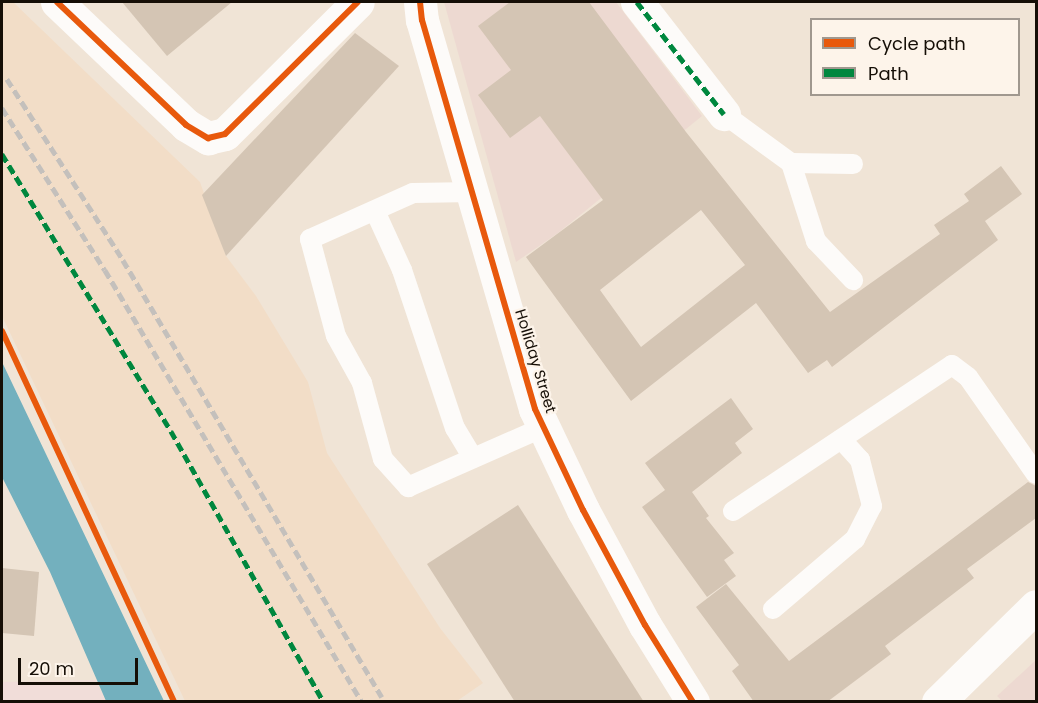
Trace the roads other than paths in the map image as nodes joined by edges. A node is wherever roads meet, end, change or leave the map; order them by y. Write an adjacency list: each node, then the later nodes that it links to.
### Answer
1 (57, 2): 2 (street)
2 (358, 2)
3 (420, 2): 8 (street, Holliday Street)
4 (637, 2): 5 (street)
5 (724, 114): 6 (lane)
6 (791, 164): 7 (lane); 10 (lane)
7 (853, 164)
8 (474, 192): 9 (lane); 11 (street, Holliday Street)
9 (375, 211): 13 (lane); 13 (lane)
10 (853, 280)
11 (544, 427): 13 (lane); 18 (street, Holliday Street)
12 (841, 439): 14 (lane); 15 (lane); 17 (lane)
13 (473, 458)
14 (1036, 474)
15 (733, 511)
16 (1036, 606): 19 (street)
17 (773, 609)
18 (693, 702)
19 (938, 702)

